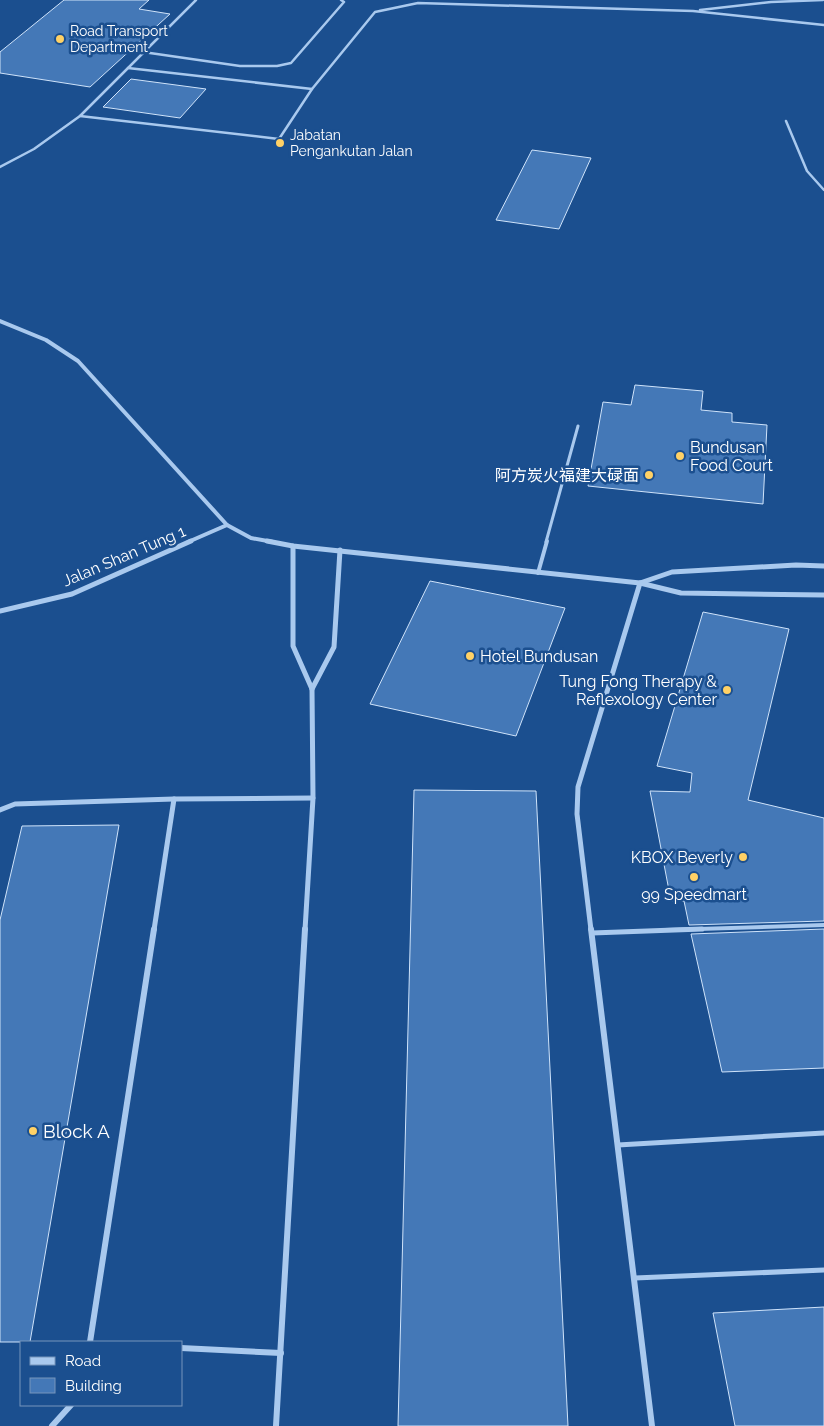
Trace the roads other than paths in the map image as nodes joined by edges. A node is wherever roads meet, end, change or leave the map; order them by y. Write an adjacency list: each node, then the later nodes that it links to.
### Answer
1 (196, 0): 6 (lane)
2 (341, 0): 6 (lane)
3 (823, 0): 4 (lane)
4 (693, 11): 5 (lane); 8 (lane)
5 (824, 25)
6 (143, 52): 7 (lane)
7 (128, 68): 8 (lane); 9 (lane)
8 (312, 89): 9 (lane)
9 (80, 116): 11 (lane)
10 (786, 121): 12 (lane)
11 (0, 167)
12 (824, 190)
13 (0, 321): 15 (street)
14 (578, 426): 19 (lane)
15 (228, 525): 16 (street); 22 (street, Jalan Shan Tung 1)
16 (293, 546): 17 (street); 23 (street)
17 (340, 550): 19 (street); 23 (street)
18 (824, 566): 20 (street)
19 (538, 573): 20 (street)
20 (640, 583): 21 (street); 28 (street)
21 (824, 595)
22 (0, 610)
23 (312, 689): 24 (street)
24 (313, 798): 25 (street); 35 (street)
25 (174, 799): 26 (street); 33 (street)
26 (0, 810)
27 (824, 925): 28 (lane)
28 (592, 933): 30 (street)
29 (824, 1133): 30 (lane)
30 (618, 1145): 32 (street)
31 (824, 1270): 32 (lane)
32 (635, 1278): 39 (street)
33 (90, 1341)
34 (182, 1348): 35 (street)
35 (280, 1353): 38 (street)
36 (70, 1406): 37 (street)
37 (52, 1426)
38 (276, 1426)
39 (652, 1426)

